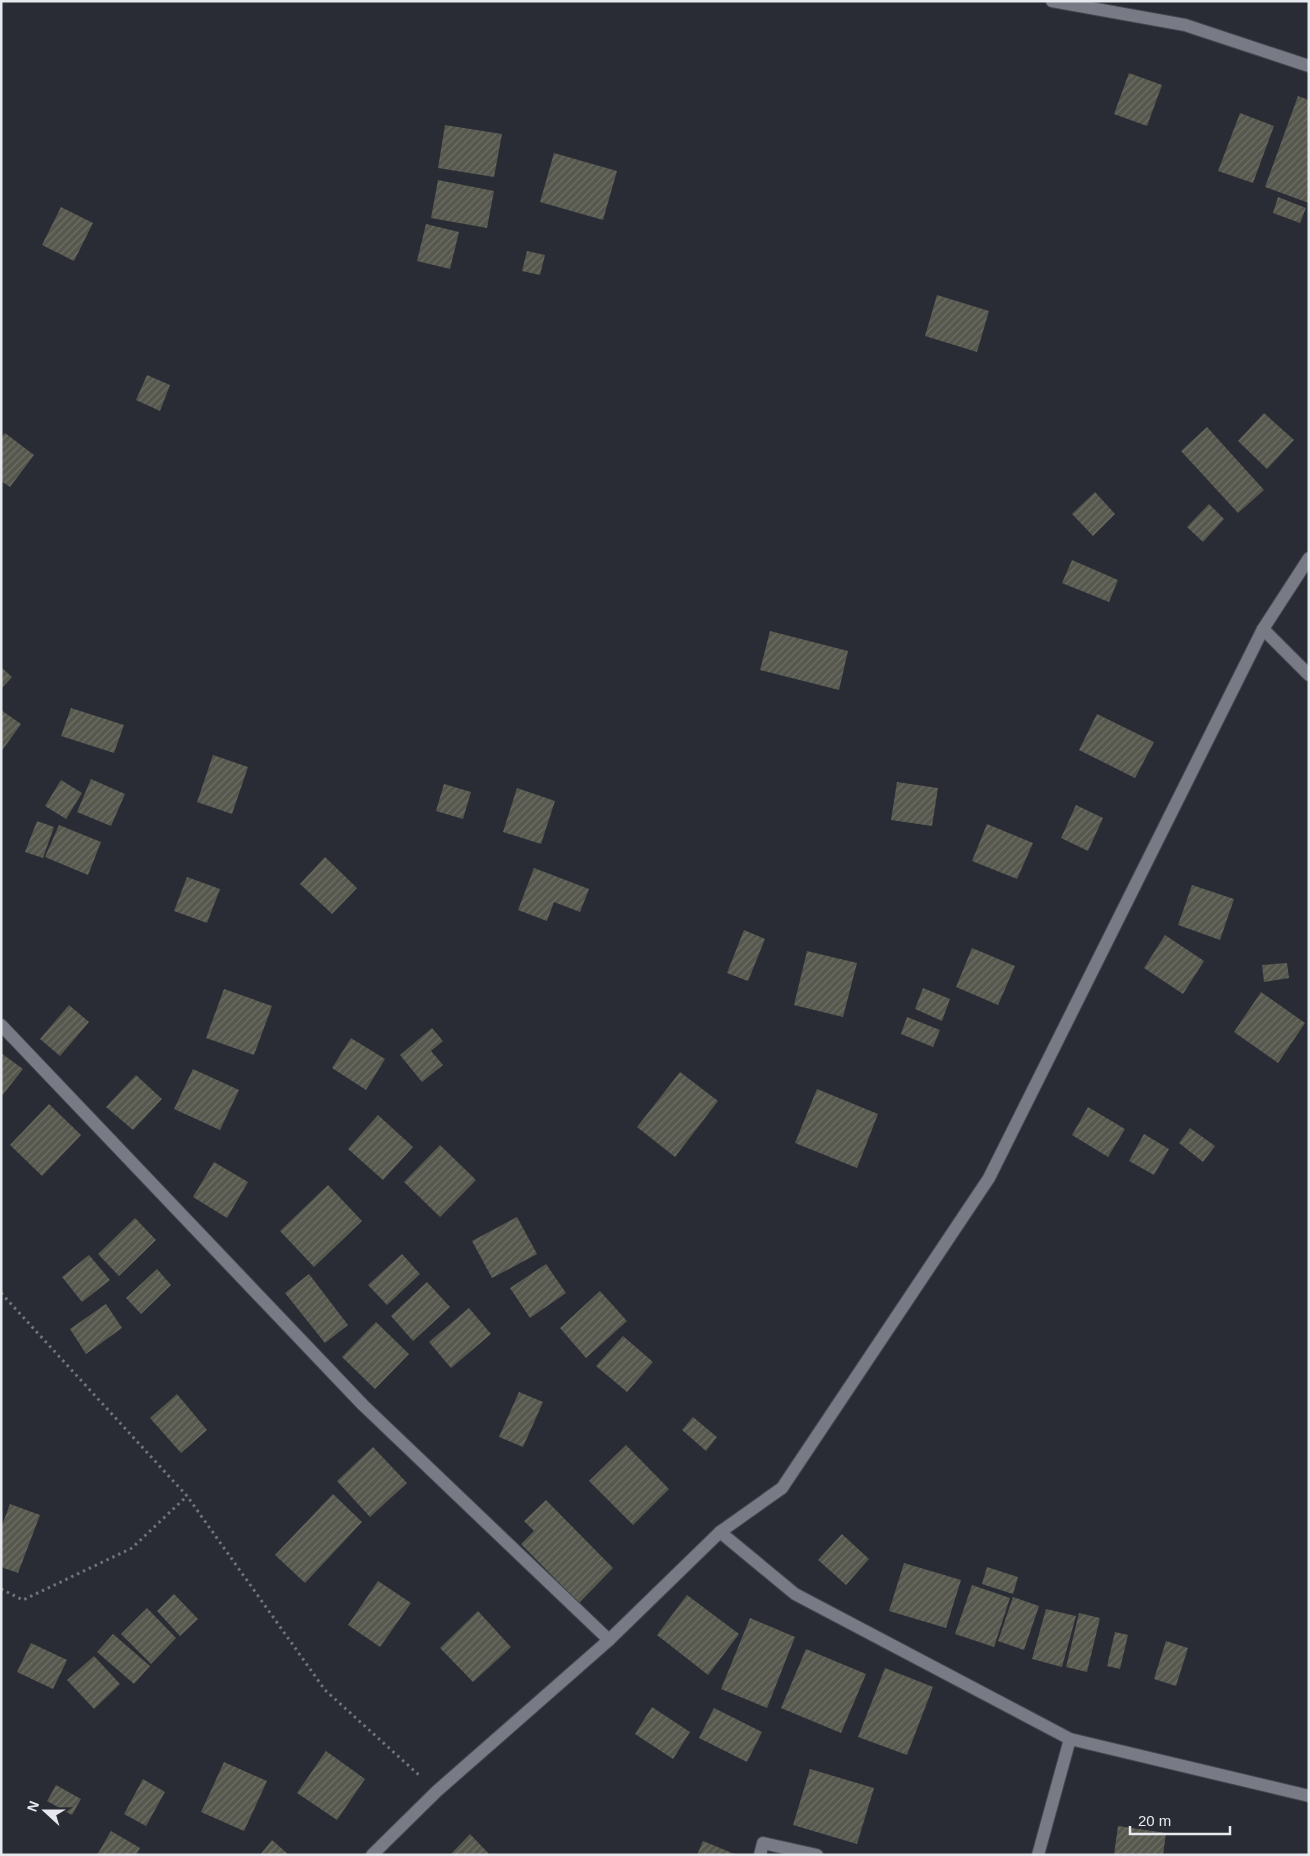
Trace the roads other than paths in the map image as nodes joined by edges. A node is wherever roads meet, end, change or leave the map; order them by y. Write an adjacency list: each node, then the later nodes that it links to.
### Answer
1 (1052, 1): 2 (street)
2 (1309, 66)
3 (1309, 558): 4 (street)
4 (1263, 629): 5 (street); 7 (street)
5 (1309, 675)
6 (1, 1025): 8 (street)
7 (720, 1532): 8 (street); 9 (street)
8 (610, 1640): 11 (street)
9 (1070, 1739): 10 (street); 14 (street)
10 (1309, 1796)
11 (372, 1855)
12 (760, 1855): 13 (street)
13 (816, 1855)
14 (1038, 1855)

